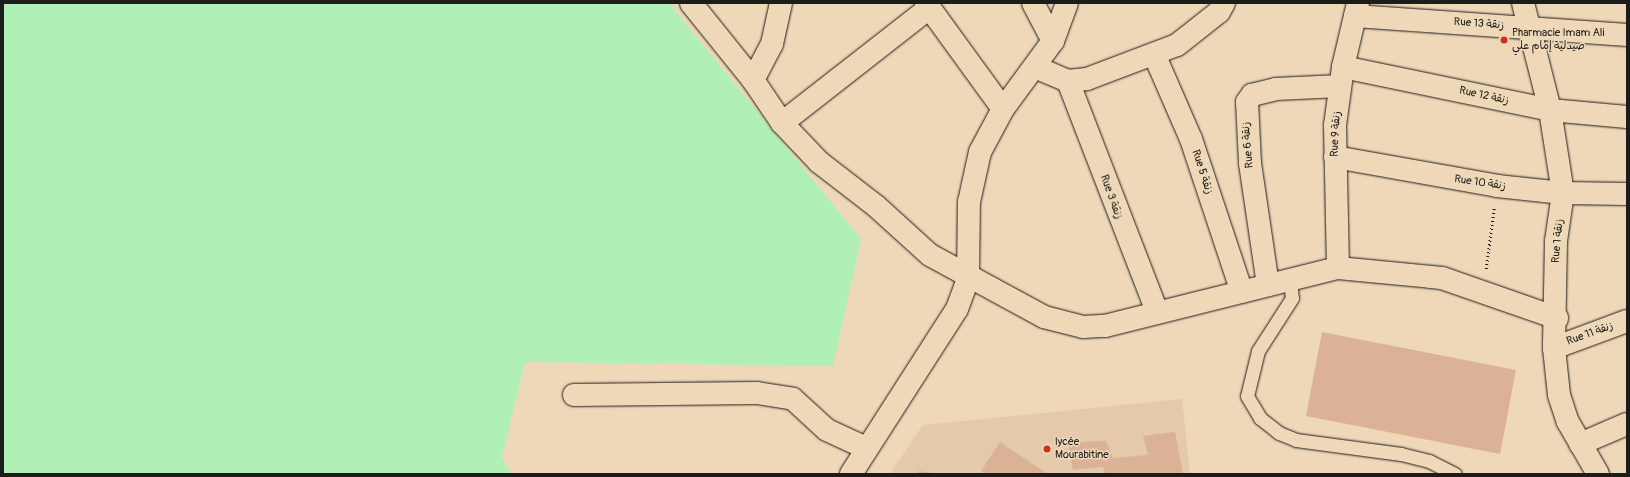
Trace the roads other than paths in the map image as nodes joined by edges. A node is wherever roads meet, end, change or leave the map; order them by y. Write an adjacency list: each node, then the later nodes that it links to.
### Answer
1 (691, 3): 15 (street)
2 (781, 3): 15 (street)
3 (1033, 3): 11 (street)
4 (1067, 3): 11 (street)
5 (1224, 3): 12 (street)
6 (1523, 3): 9 (street, Rue 1 زنقة)
7 (928, 5): 17 (street); 20 (street)
8 (1357, 10): 9 (street, Rue 13 زنقة); 14 (street, Rue 9 زنقة)
9 (1528, 28): 10 (street, Rue 13 زنقة); 18 (street, Rue 1 زنقة)
10 (1627, 35)
11 (1053, 40): 13 (street)
12 (1154, 54): 16 (street); 28 (street, Rue 5 زنقة)
13 (1035, 67): 16 (street); 17 (street)
14 (1342, 76): 18 (street, Rue 12 زنقة); 21 (street, Rue 9 زنقة); 27 (street, Rue 6 زنقة)
15 (753, 80): 20 (street)
16 (1068, 81): 29 (street, Rue 3 زنقة)
17 (1002, 109): 25 (street)
18 (1550, 110): 19 (street, Rue 12 زنقة); 22 (street, Rue 1 زنقة)
19 (1627, 117)
20 (782, 123): 25 (street)
21 (1335, 157): 22 (street, Rue 10 زنقة); 24 (street, Rue 9 زنقة)
22 (1563, 193): 23 (street, Rue 10 زنقة); 30 (street, Rue 1 زنقة)
23 (1627, 194)
24 (1338, 268): 26 (street); 30 (street)
25 (968, 279): 29 (street); 35 (street)
26 (1290, 280): 27 (street); 38 (lane)
27 (1268, 285): 28 (street)
28 (1242, 292): 29 (street)
29 (1157, 312)
30 (1557, 318): 32 (street, Rue 1 زنقة)
31 (1627, 321): 32 (street, Rue 11 زنقة)
32 (1554, 348): 36 (street, Rue 1 زنقة)
33 (574, 395): 35 (street)
34 (1627, 424): 36 (street)
35 (866, 448): 37 (street)
36 (1588, 464)
37 (851, 474)
38 (1455, 474)

